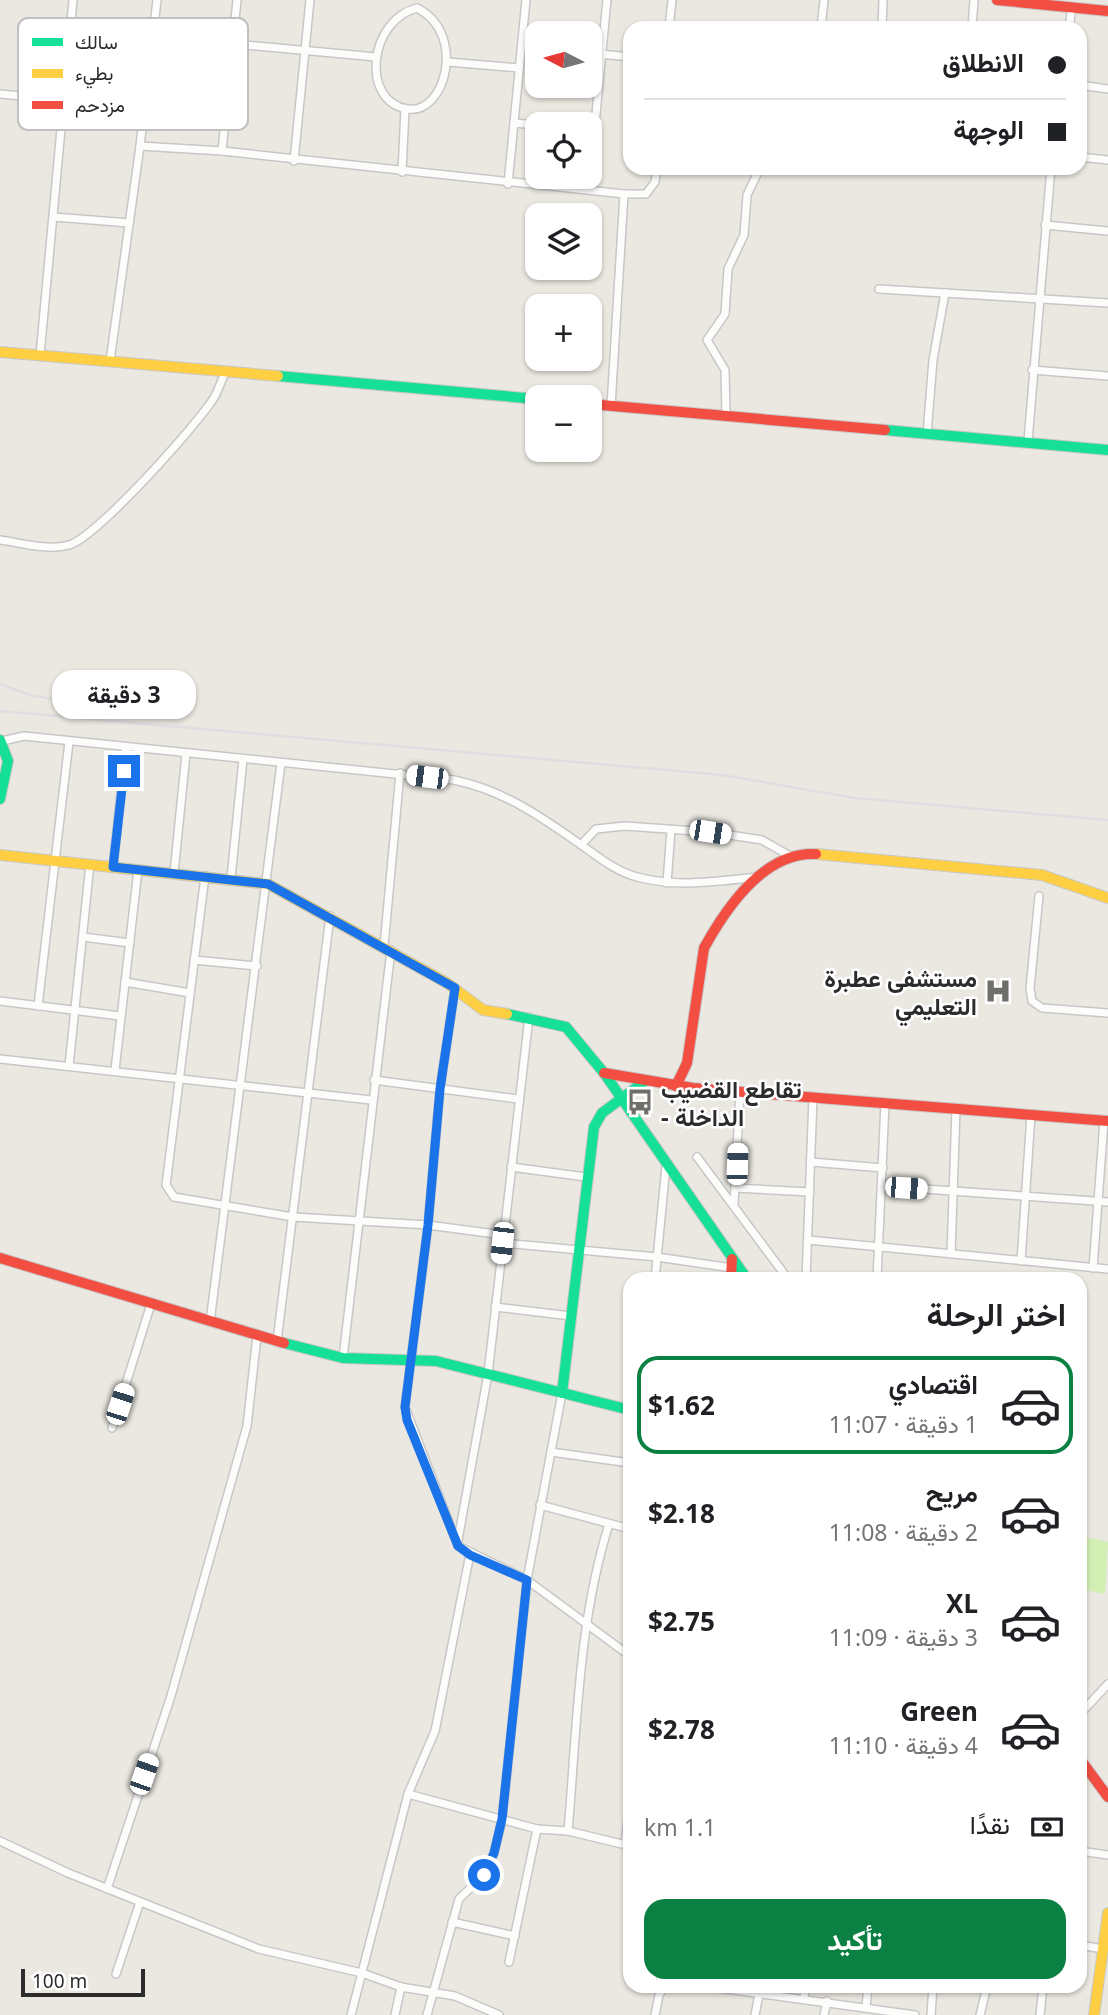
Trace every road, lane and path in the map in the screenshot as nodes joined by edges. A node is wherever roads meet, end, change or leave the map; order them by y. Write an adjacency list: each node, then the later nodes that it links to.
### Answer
1 (73, 0): 15 (street)
2 (157, 0): 16 (street)
3 (237, 0): 17 (street)
4 (310, 0): 26 (street)
5 (526, 0): 24 (street)
6 (607, 0): 27 (street)
7 (672, 0): 18 (street)
8 (824, 0): 19 (street)
9 (883, 0): 20 (street)
10 (974, 0): 21 (street)
11 (997, 0): 13 (street)
12 (418, 4): 29 (street); 30 (street)
13 (1072, 7): 14 (street); 22 (street)
14 (1108, 11)
15 (71, 18)
16 (154, 18)
17 (235, 18)
18 (670, 21)
19 (822, 21)
20 (882, 21)
21 (972, 21)
22 (1070, 21)
23 (248, 44): 26 (street)
24 (522, 46): 25 (street); 31 (street)
25 (525, 46)
26 (305, 49): 29 (street); 46 (street)
27 (602, 54): 28 (street)
28 (623, 56)
29 (376, 57): 36 (street)
30 (448, 62): 31 (street); 36 (street)
31 (519, 68): 37 (street)
32 (1087, 86): 33 (street)
33 (1108, 89)
34 (0, 94): 35 (street)
35 (18, 96)
36 (405, 109): 47 (street)
37 (514, 123): 38 (street); 51 (street)
38 (525, 124)
39 (61, 130): 54 (street)
40 (142, 130): 42 (street)
41 (224, 130): 43 (street)
42 (140, 146): 43 (street); 55 (street)
43 (222, 151): 46 (street)
44 (1087, 158): 45 (street)
45 (1108, 160)
46 (295, 161): 47 (street)
47 (402, 172): 51 (street)
48 (655, 175): 53 (street)
49 (757, 175): 71 (street)
50 (1050, 175): 56 (street)
51 (508, 184): 52 (street)
52 (588, 191): 53 (street)
53 (624, 194): 70 (street)
54 (54, 217): 55 (street); 63 (street)
55 (129, 223): 64 (street)
56 (1045, 225): 57 (street); 60 (street)
57 (1108, 231)
58 (879, 289): 59 (street)
59 (945, 293): 60 (street); 72 (street)
60 (1040, 299): 61 (street); 65 (street)
61 (1108, 303)
62 (0, 352): 63 (street)
63 (40, 355): 64 (street)
64 (110, 361): 66 (street)
65 (1032, 370): 67 (street); 73 (street)
66 (226, 371): 68 (street); 75 (street)
67 (1108, 376)
68 (525, 398)
69 (602, 405): 70 (street)
70 (611, 406): 71 (street)
71 (726, 416): 72 (street)
72 (927, 434): 73 (street)
73 (1028, 441): 74 (street)
74 (1108, 450)
75 (0, 540)
76 (1, 740): 77 (street); 83 (street)
77 (69, 742): 78 (street); 88 (street)
78 (126, 747): 79 (street); 90 (street)
79 (186, 754): 80 (street); 92 (street)
80 (243, 759): 81 (street); 95 (street)
81 (281, 763): 82 (street); 97 (street)
82 (400, 774): 85 (street); 103 (street)
83 (0, 799)
84 (671, 830): 85 (street); 87 (street); 96 (street)
85 (581, 845): 96 (street)
86 (1, 852): 88 (street)
87 (790, 856): 94 (street); 99 (street)
88 (57, 859): 89 (street); 110 (street)
89 (90, 864): 90 (street); 101 (street)
90 (113, 867): 91 (street)
91 (138, 870): 92 (street); 102 (street)
92 (174, 873): 93 (street)
93 (205, 876): 95 (street); 104 (street)
94 (761, 877): 96 (street); 116 (street)
95 (231, 878): 97 (street)
96 (667, 883)
97 (268, 884): 100 (street); 105 (street)
98 (1039, 896): 112 (street)
99 (1108, 898)
100 (330, 916): 103 (street); 127 (street)
101 (83, 937): 102 (street); 111 (street)
102 (130, 943): 106 (street)
103 (387, 948): 107 (street); 121 (street)
104 (194, 960): 105 (street); 108 (street)
105 (257, 966): 123 (street)
106 (125, 982): 108 (street); 113 (street)
107 (455, 988): 114 (street); 126 (street)
108 (190, 993): 120 (street)
109 (0, 1001): 110 (street)
110 (38, 1006): 111 (street)
111 (75, 1010): 113 (street); 117 (street)
112 (1108, 1013)
113 (120, 1016): 118 (street)
114 (529, 1017): 119 (street); 130 (street)
115 (0, 1059): 117 (street)
116 (687, 1063): 124 (street); 125 (street)
117 (69, 1066): 118 (street)
118 (115, 1070): 120 (street)
119 (604, 1073): 122 (street); 131 (street)
120 (178, 1077): 123 (street); 151 (street)
121 (374, 1080): 126 (street); 132 (street)
122 (645, 1081): 124 (street); 131 (street)
123 (242, 1084): 127 (street); 151 (street)
124 (676, 1086): 125 (street)
125 (693, 1088): 128 (street)
126 (440, 1089): 130 (street); 154 (street)
127 (308, 1091): 132 (street); 152 (street)
128 (740, 1092): 129 (street); 144 (street)
129 (813, 1098): 133 (street); 138 (street)
130 (518, 1099): 139 (street)
131 (621, 1099): 140 (street); 142 (street)
132 (371, 1100): 153 (street)
133 (886, 1103): 134 (street); 141 (street)
134 (956, 1109): 135 (street); 145 (street)
135 (1031, 1115): 136 (street); 147 (street)
136 (1106, 1121): 148 (street)
137 (697, 1157): 150 (street)
138 (811, 1163): 141 (street); 146 (street)
139 (510, 1167): 142 (street); 155 (street)
140 (666, 1167): 160 (street); 164 (street)
141 (883, 1168): 143 (street)
142 (586, 1177): 158 (street)
143 (882, 1186): 145 (street); 157 (street)
144 (736, 1188): 146 (street); 150 (street)
145 (953, 1191): 147 (street); 159 (street)
146 (810, 1192): 156 (street)
147 (1026, 1196): 148 (street); 162 (street)
148 (1098, 1201): 149 (street); 163 (street)
149 (1108, 1202)
150 (734, 1204): 167 (street)
151 (225, 1207): 152 (street); 173 (street)
152 (293, 1217): 153 (street); 175 (street)
153 (357, 1221): 154 (street); 176 (street)
154 (428, 1225): 155 (street); 177 (street)
155 (503, 1239): 158 (street); 171 (street)
156 (808, 1240): 157 (street); 168 (street)
157 (879, 1247): 159 (street); 169 (street)
158 (578, 1250): 160 (street); 172 (street)
159 (951, 1254): 162 (street)
160 (657, 1257): 164 (street); 166 (street)
161 (0, 1258): 170 (street)
162 (1021, 1261): 163 (street)
163 (1093, 1268): 165 (street)
164 (732, 1269)
165 (1108, 1269)
166 (656, 1272)
167 (783, 1272)
168 (806, 1272)
169 (877, 1272)
170 (151, 1304): 173 (street); 181 (street)
171 (495, 1307): 172 (street); 178 (street)
172 (571, 1316): 179 (street)
173 (210, 1322): 174 (street)
174 (257, 1336): 175 (street); 204 (street)
175 (276, 1342): 176 (street)
176 (343, 1357): 177 (street)
177 (411, 1359): 178 (street); 187 (street)
178 (488, 1374): 179 (street); 187 (street)
179 (562, 1393): 180 (street); 182 (street)
180 (623, 1408)
181 (111, 1428)
182 (551, 1452): 183 (street); 184 (street)
183 (623, 1462)
184 (540, 1505): 185 (street); 189 (street)
185 (609, 1524): 186 (street); 190 (street)
186 (623, 1528)
187 (458, 1540): 188 (street)
188 (470, 1555): 189 (street); 195 (street)
189 (527, 1580): 190 (street); 197 (street)
190 (586, 1623): 191 (street); 199 (street)
191 (623, 1651)
192 (1108, 1684): 193 (street)
193 (1087, 1706)
194 (1087, 1768): 196 (street)
195 (408, 1794): 197 (street); 212 (street)
196 (1108, 1797)
197 (502, 1819): 198 (street); 207 (street)
198 (537, 1829): 199 (street); 208 (street)
199 (568, 1831): 201 (street)
200 (0, 1841): 204 (street)
201 (623, 1844)
202 (1087, 1852): 203 (street)
203 (1108, 1855)
204 (107, 1889): 205 (street)
205 (140, 1902): 212 (street); 213 (street)
206 (1108, 1913): 210 (street)
207 (452, 1922): 208 (street); 222 (street)
208 (515, 1936): 211 (street)
209 (1087, 1946): 210 (street)
210 (1102, 1949): 239 (street)
211 (509, 1962)
212 (362, 1973): 214 (street); 228 (street)
213 (116, 1974)
214 (401, 1987): 222 (street); 229 (street)
215 (661, 1993): 232 (street)
216 (756, 1993): 223 (street)
217 (804, 1993): 224 (street)
218 (867, 1993): 226 (street)
219 (933, 1993): 236 (street)
220 (985, 1993): 237 (street)
221 (1042, 1993): 238 (street)
222 (433, 1994): 230 (street); 231 (street)
223 (759, 1994): 224 (street); 233 (street)
224 (804, 1998): 225 (street)
225 (827, 2001): 226 (street); 234 (street)
226 (866, 2007): 227 (street)
227 (903, 2014): 235 (street)
228 (351, 2015)
229 (395, 2015)
230 (427, 2015)
231 (499, 2015)
232 (655, 2015)
233 (755, 2015)
234 (824, 2015)
235 (915, 2015)
236 (931, 2015)
237 (980, 2015)
238 (1040, 2015)
239 (1094, 2015)

